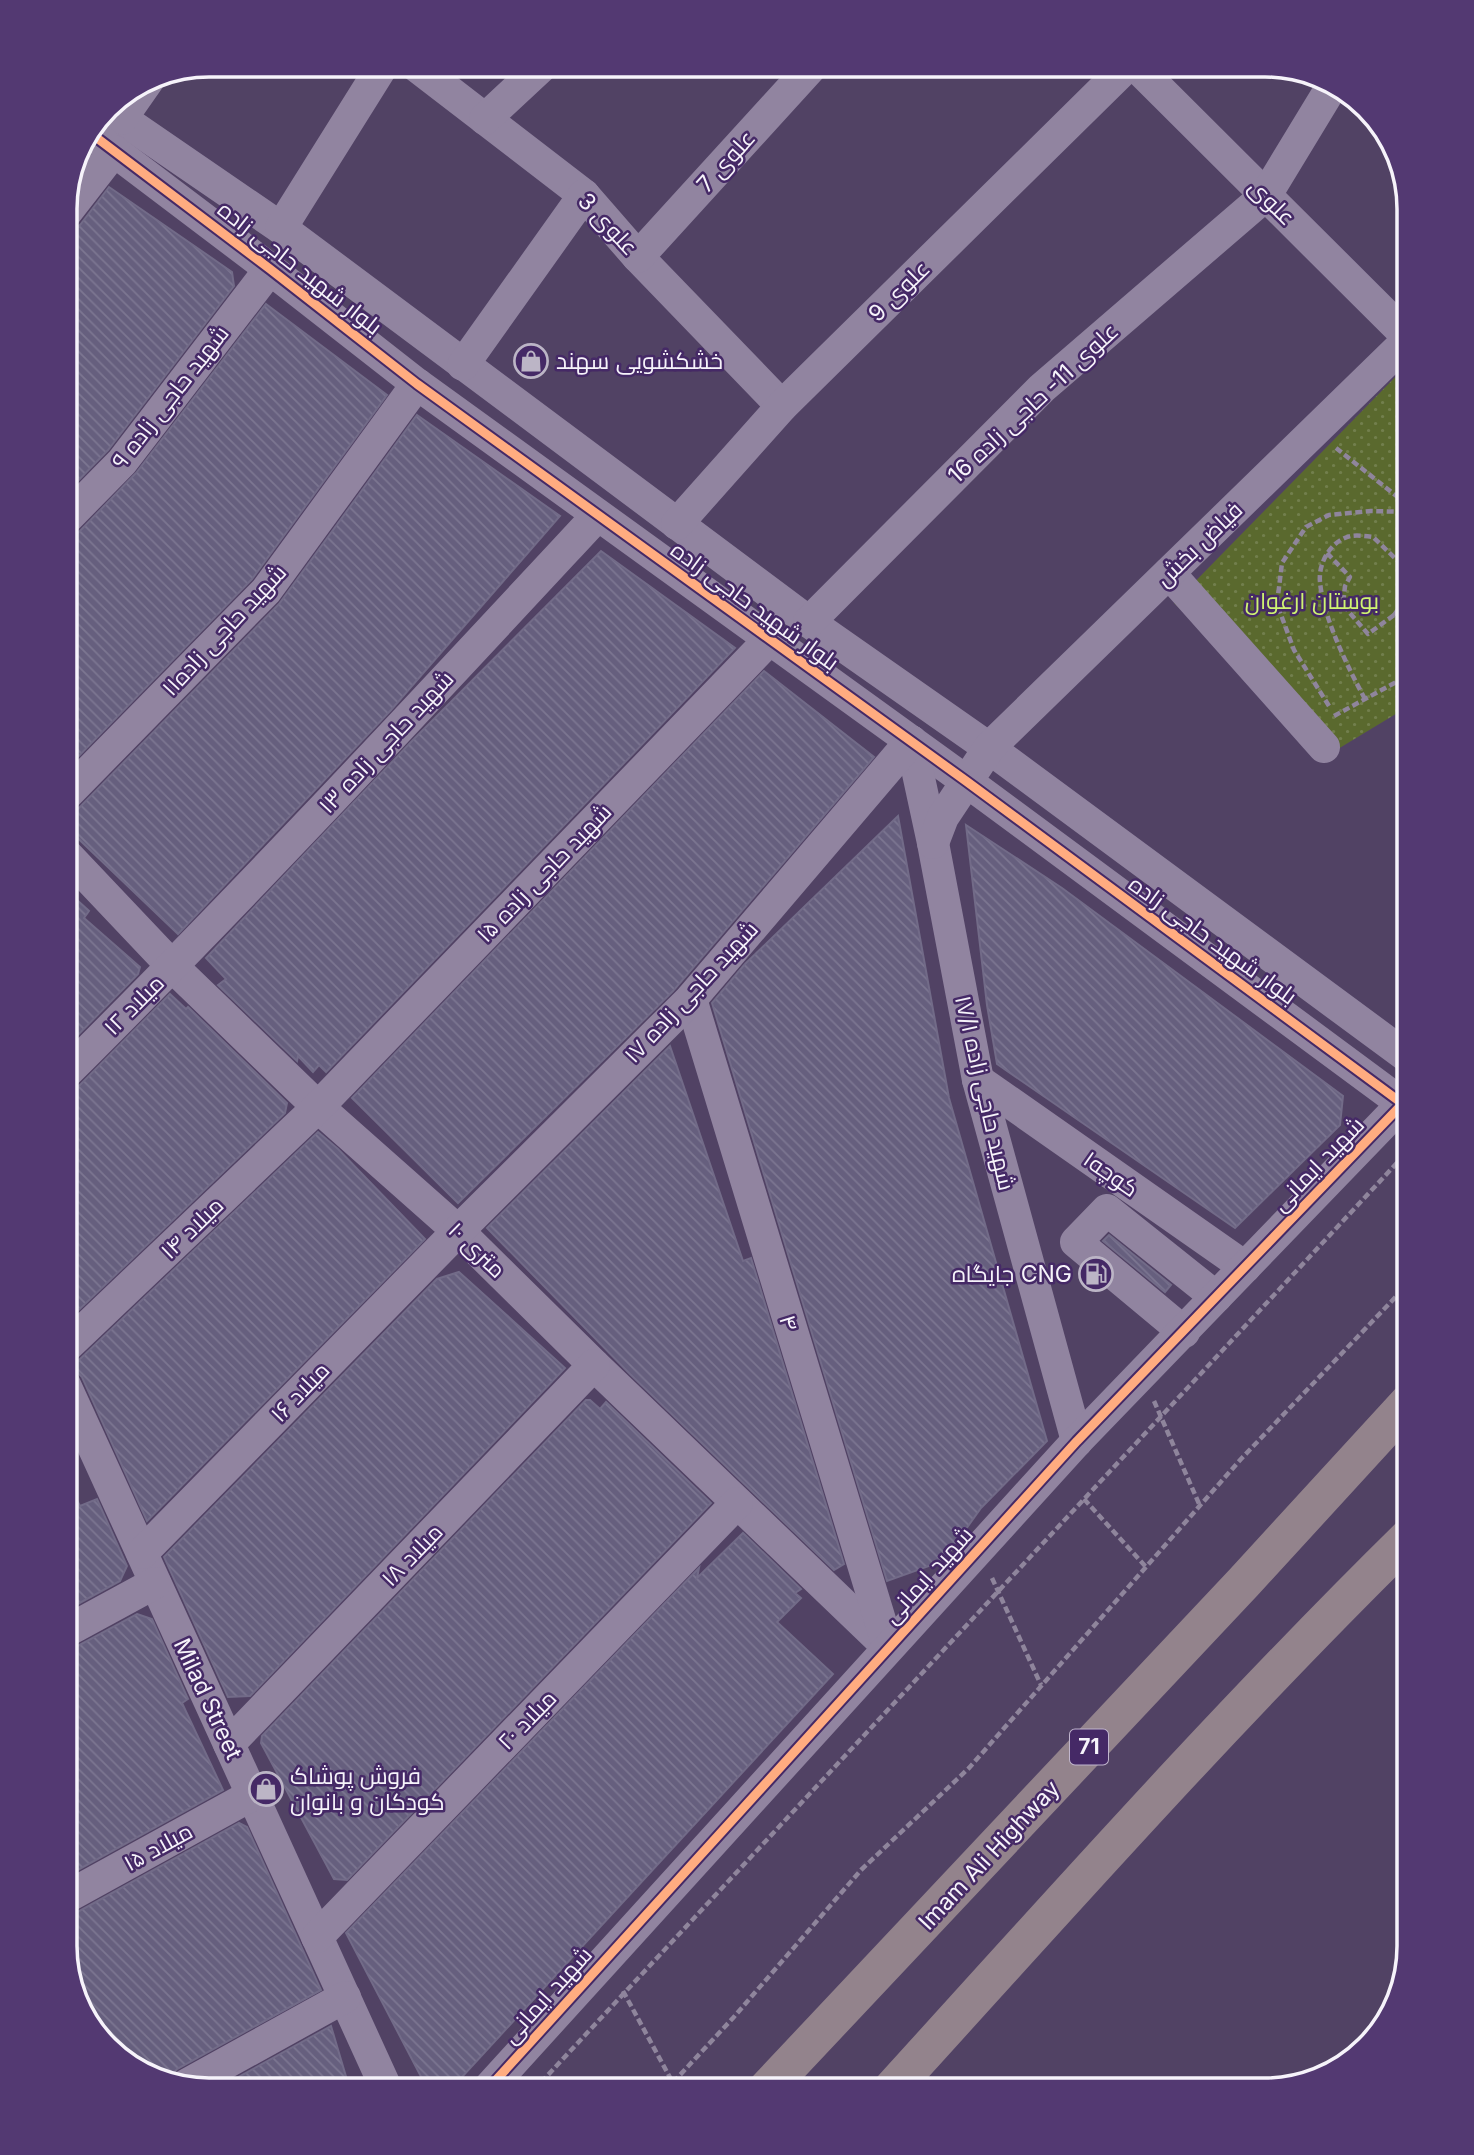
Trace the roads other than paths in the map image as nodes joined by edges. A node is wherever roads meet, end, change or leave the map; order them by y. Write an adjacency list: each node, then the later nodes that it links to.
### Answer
1 (375, 77): 14 (street)
2 (431, 77): 9 (street, علوی 3)
3 (530, 77): 9 (street)
4 (802, 77): 15 (street, علوی 7)
5 (1116, 77): 21 (street, علوی 9)
6 (1147, 77): 13 (street, علوی)
7 (1328, 93): 13 (street, علوی 11- حاجی زاده 16)
8 (116, 116): 14 (street, بلوار شهید حاجی زاده)
9 (485, 119): 12 (street, علوی 3)
10 (102, 141): 11 (street); 16 (street, بلوار شهید حاجی زاده)
11 (79, 186)
12 (584, 195): 15 (street, علوی 3); 19 (street)
13 (1266, 195): 17 (street, علوی); 26 (street, علوی 11- حاجی زاده 16)
14 (281, 228): 19 (street, بلوار شهید حاجی زاده)
15 (638, 257): 21 (street, علوی 3)
16 (270, 269): 20 (street, بلوار شهید حاجی زاده); 22 (street, شهید حاجی زاده ۹)
17 (1397, 327)
18 (1397, 351): 25 (street, فیاض بخش)
19 (463, 365): 24 (street, بلوار شهید حاجی زاده)
20 (417, 384): 23 (street, بلوار شهید حاجی زاده); 32 (street, شهید حاجی زاده۱۱)
21 (782, 406): 24 (street, علوی 9)
22 (77, 508)
23 (597, 516): 27 (street, بلوار شهید حاجی زاده); 35 (street, شهید حاجی زاده ۱۳)
24 (677, 524): 26 (street, بلوار شهید حاجی زاده)
25 (1169, 573): 28 (street); 30 (street, فیاض بخش)
26 (809, 622): 30 (street, بلوار شهید حاجی زاده)
27 (769, 640): 29 (street, بلوار شهید حاجی زاده); 41 (street, شهید حاجی زاده ۱۵)
28 (1322, 731)
29 (911, 741): 31 (street, بلوار شهید حاجی زاده); 33 (street, شهید حاجی زاده ۱۷/۱); 36 (street, شهید حاجی زاده ۱۷)
30 (989, 748): 31 (street, فیاض بخش); 37 (street, بلوار شهید حاجی زاده)
31 (966, 781): 33 (street, فیاض بخش); 40 (street, بلوار شهید حاجی زاده)
32 (77, 784)
33 (933, 843): 39 (street, شهید حاجی زاده ۱۷/۱)
34 (77, 866): 35 (street, ۱۰ متری)
35 (173, 967): 38 (street, میلاد ۱۲); 41 (street, ۱۰ متری)
36 (691, 999): 43 (street, شهید حاجی زاده ۱۷); 61 (street, ۴)
37 (1397, 1049)
38 (77, 1062)
39 (978, 1080): 45 (street, کوچه۱); 53 (street, شهید حاجی زاده ۱۷/۱)
40 (1397, 1094)
41 (318, 1107): 43 (street, ۱۰ متری); 49 (street, میلاد ۱۴)
42 (1397, 1110): 45 (street, شهید ایمانی)
43 (457, 1231): 50 (street, ۱۰ متری); 56 (street, میلاد ۱۶)
44 (1144, 1240): 46 (street); 46 (street); 47 (street)
45 (1245, 1267): 47 (street, شهید ایمانی)
46 (1115, 1275): 48 (street)
47 (1216, 1297): 48 (street, شهید ایمانی)
48 (1184, 1332): 53 (street, شهید ایمانی)
49 (77, 1337)
50 (594, 1365): 54 (street, ۱۰ متری); 62 (street, میلاد ۱۸)
51 (77, 1411): 56 (street, Milad Street)
52 (1397, 1415): 70 (highway, Imam Ali Highway / 71)
53 (1077, 1441): 61 (street, شهید ایمانی)
54 (737, 1503): 61 (street, ۱۰ متری); 65 (street, میلاد ۲۰)
55 (1397, 1549): 59 (highway)
56 (142, 1553): 58 (street, Milad Street)
57 (1397, 1573): 59 (street)
58 (155, 1583): 60 (street); 62 (street, Milad Street)
59 (1325, 1620): 71 (highway)
60 (77, 1625)
61 (888, 1647): 69 (street, شهید ایمانی)
62 (229, 1744): 63 (street, Milad Street)
63 (252, 1795): 64 (street, میلاد ۱۵); 65 (street, Milad Street)
64 (77, 1891)
65 (317, 1937): 66 (street, Milad Street)
66 (345, 1997): 67 (street); 68 (street, Milad Street)
67 (199, 2078)
68 (382, 2078)
69 (497, 2078)
70 (777, 2078)
71 (902, 2078)

